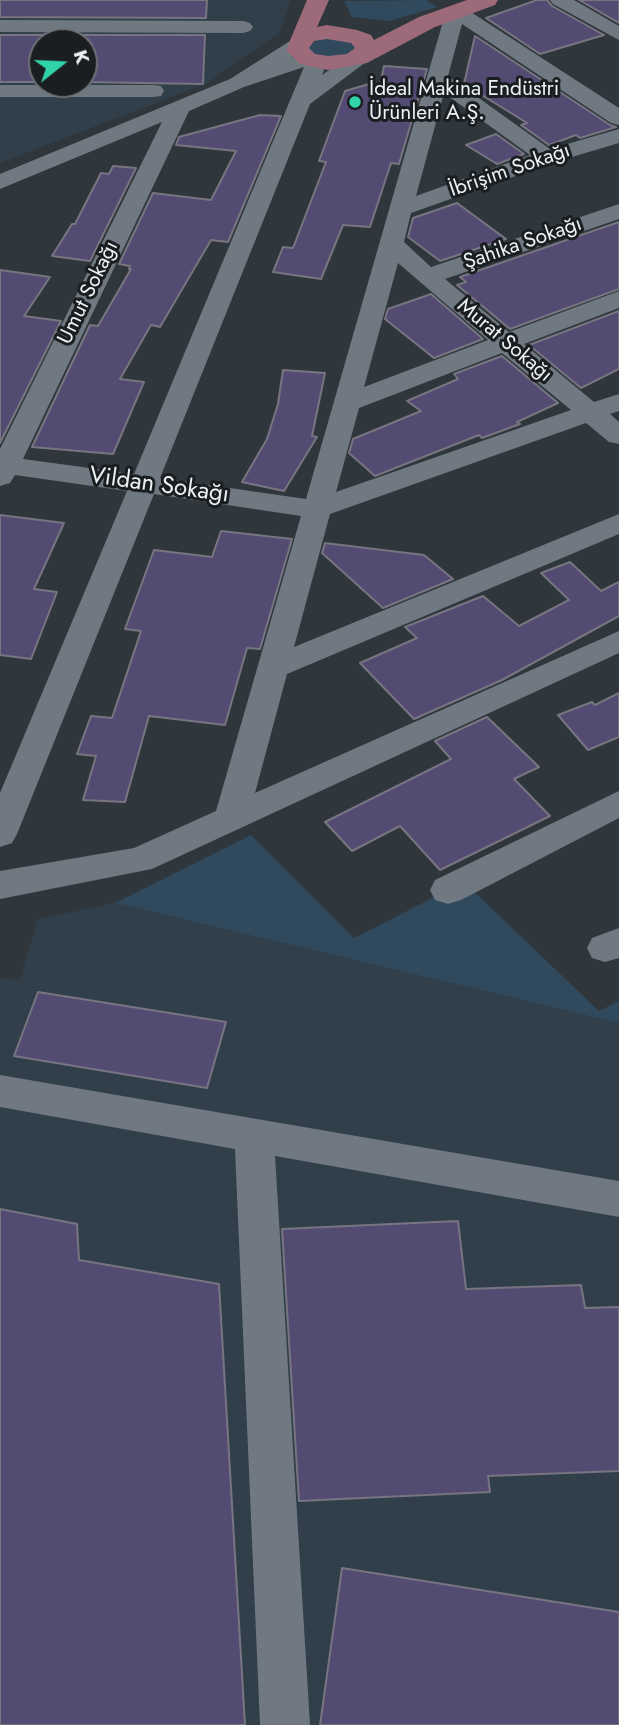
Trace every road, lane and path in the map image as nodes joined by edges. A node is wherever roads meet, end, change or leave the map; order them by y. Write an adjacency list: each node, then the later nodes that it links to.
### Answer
1 (318, 0): 11 (main road)
2 (328, 0): 9 (main road)
3 (486, 0): 5 (main road)
4 (560, 0): 10 (street)
5 (456, 11): 6 (main road); 13 (street); 18 (street)
6 (427, 22): 9 (main road); 12 (main road)
7 (0, 26): 8 (street)
8 (243, 26)
9 (343, 33): 11 (main road); 12 (main road)
10 (619, 34)
11 (306, 52): 12 (main road); 16 (street); 17 (street)
12 (362, 56): 16 (street)
13 (438, 78): 20 (street); 23 (street)
14 (0, 91): 15 (street)
15 (153, 91)
16 (299, 104): 34 (street)
17 (179, 109): 21 (street); 33 (street, Umut Sokağı)
18 (619, 117)
19 (619, 136): 20 (street, İbrişim Sokağı)
20 (547, 157): 23 (street, İbrişim Sokağı)
21 (10, 178): 22 (street)
22 (0, 209)
23 (401, 209): 25 (street)
24 (619, 211): 26 (street, Şahika Sokağı)
25 (391, 243): 26 (street, Murat Sokağı); 30 (street)
26 (426, 277): 28 (street, Murat Sokağı)
27 (619, 299): 28 (street)
28 (506, 341): 30 (street); 31 (street, Murat Sokağı)
29 (619, 402): 31 (street)
30 (347, 403): 35 (street)
31 (590, 414): 32 (street, Murat Sokağı); 35 (street)
32 (619, 436)
33 (2, 469): 34 (street, Vildan Sokağı)
34 (144, 483): 35 (street, Vildan Sokağı); 41 (street)
35 (317, 509): 38 (street)
36 (619, 523): 38 (street)
37 (619, 641): 40 (street)
38 (273, 668): 40 (street)
39 (619, 803): 43 (street)
40 (231, 818): 42 (street)
41 (0, 834)
42 (0, 885)
43 (449, 890)
44 (0, 1091): 45 (street)
45 (254, 1135): 46 (street); 47 (street)
46 (619, 1199)
47 (285, 1725)

